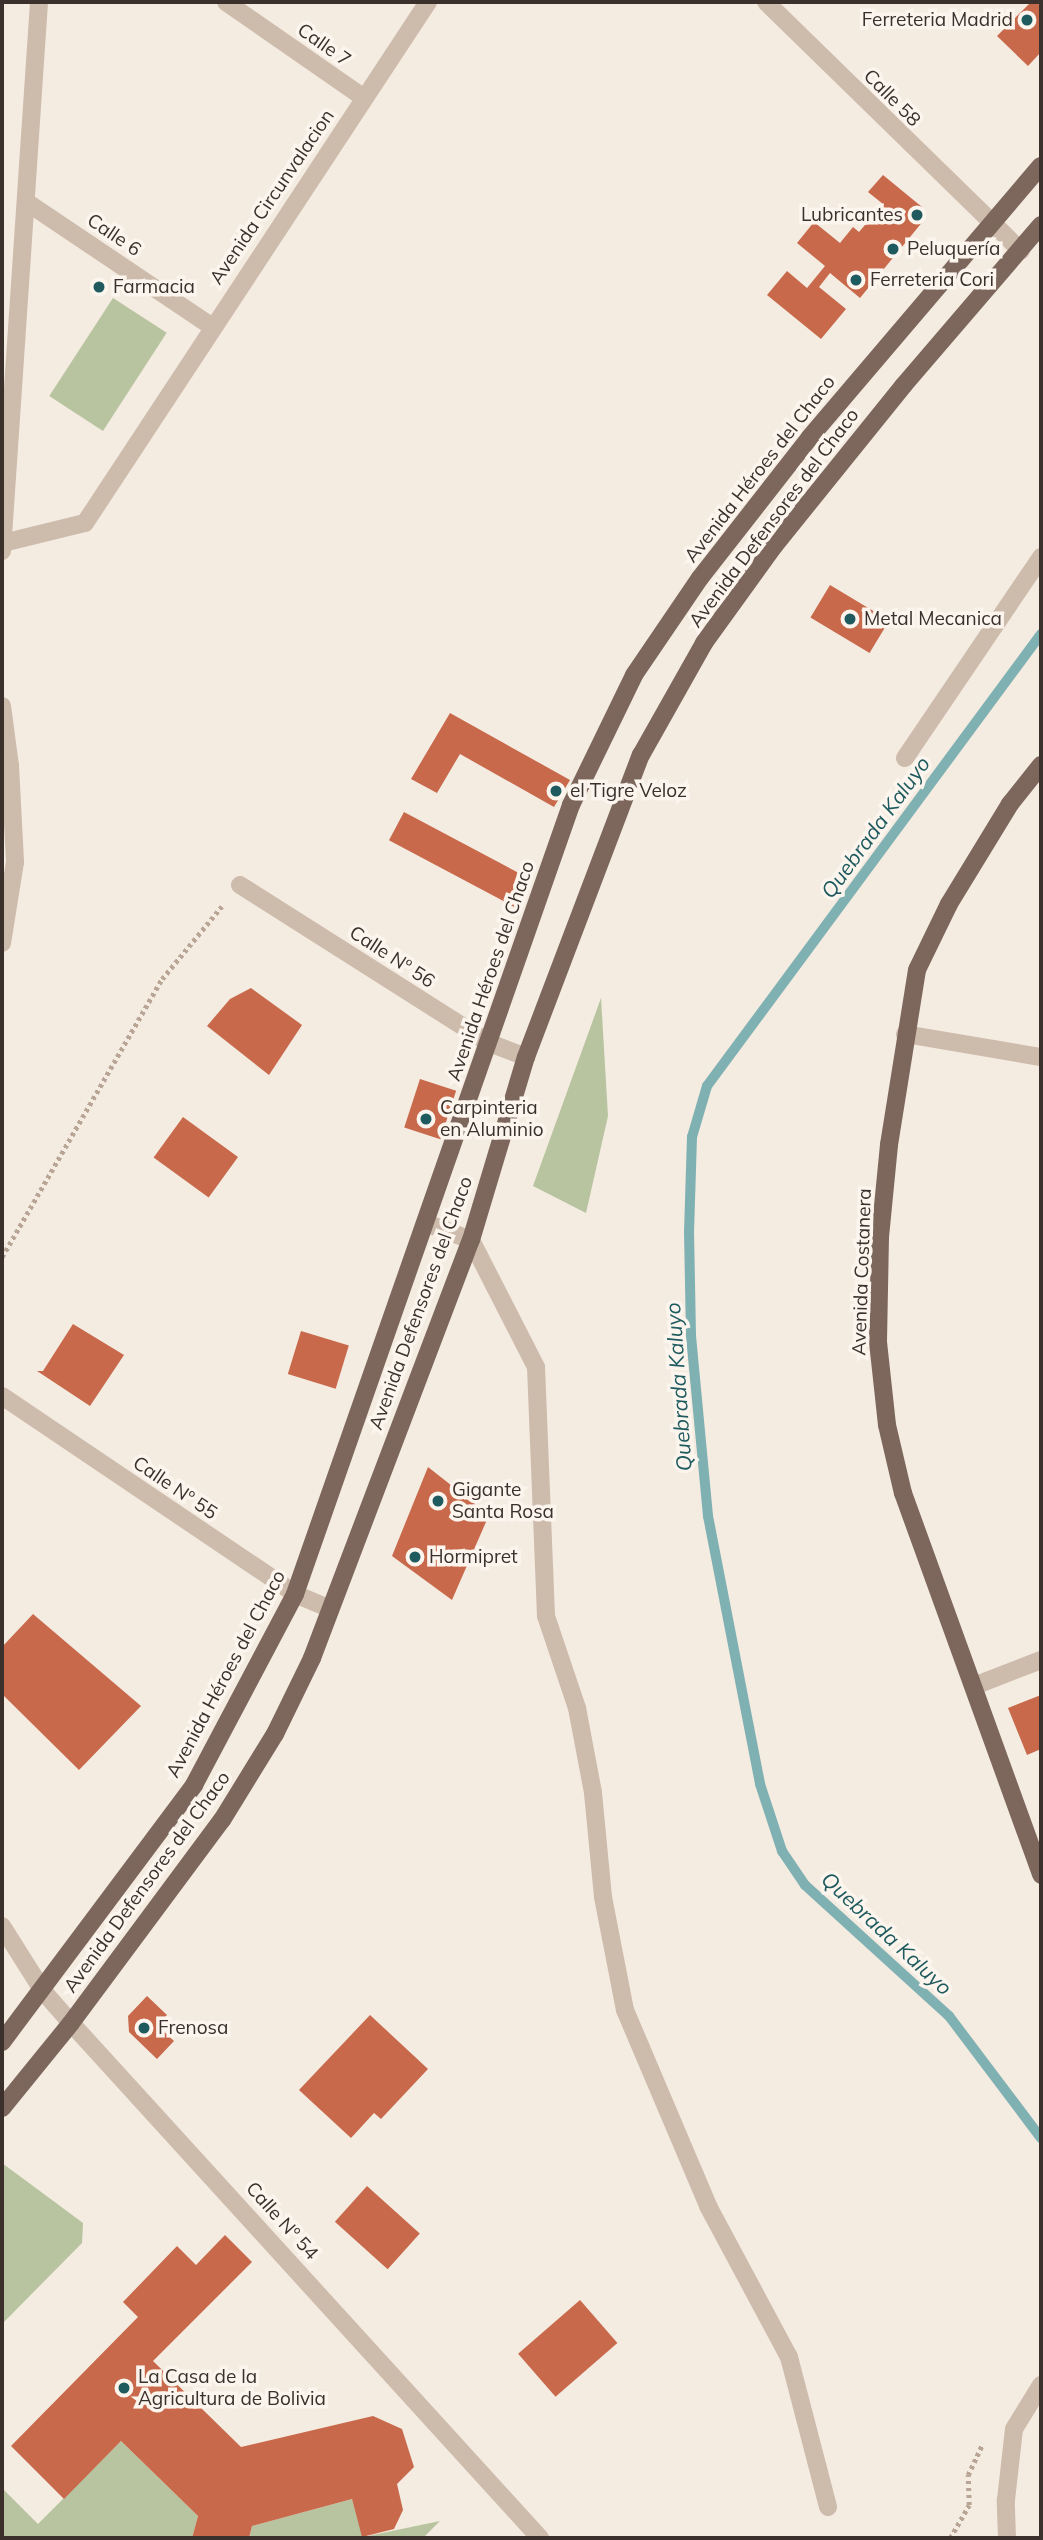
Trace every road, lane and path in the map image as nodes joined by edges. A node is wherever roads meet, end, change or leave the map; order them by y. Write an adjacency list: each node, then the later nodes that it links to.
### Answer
1 (39, 2): 7 (street)
2 (226, 2): 5 (street, Calle 7)
3 (428, 2): 5 (street, Avenida Circunvalacion)
4 (766, 2): 8 (street, Calle 58)
5 (364, 98): 11 (street, Avenida Circunvalacion)
6 (1041, 166): 8 (main road, Avenida Héroes del Chaco)
7 (28, 203): 11 (street, Calle 6); 12 (street)
8 (989, 223): 10 (street, Calle 58); 20 (main road, Avenida Héroes del Chaco)
9 (1041, 225): 10 (main road, Avenida Defensores del Chaco)
10 (1021, 251): 21 (main road, Avenida Defensores del Chaco)
11 (211, 326): 12 (street, Avenida Circunvalacion)
12 (3, 547)
13 (1041, 557): 15 (street)
14 (2, 706): 18 (street)
15 (905, 758)
16 (1041, 765): 19 (main road, Avenida Costanera)
17 (240, 885): 20 (street, Calle Nº 56); 25 (path)
18 (2, 943)
19 (905, 1034): 22 (street); 30 (main road, Avenida Costanera)
20 (487, 1042): 21 (street, Calle Nº 56); 23 (main road, Avenida Héroes del Chaco)
21 (526, 1057): 24 (main road, Avenida Defensores del Chaco)
22 (1041, 1057)
23 (426, 1223): 24 (street); 27 (main road, Avenida Héroes del Chaco)
24 (471, 1240): 28 (main road, Avenida Defensores del Chaco); 38 (street)
25 (2, 1257)
26 (2, 1396): 27 (street, Calle Nº 55)
27 (296, 1594): 28 (street, Calle Nº 55); 33 (main road, Avenida Héroes del Chaco)
28 (328, 1608): 34 (main road, Avenida Defensores del Chaco)
29 (1041, 1660): 30 (street)
30 (974, 1686): 31 (main road, Avenida Costanera)
31 (1041, 1875)
32 (2, 1926): 33 (street, Calle Nº 54)
33 (43, 1991): 34 (street, Calle Nº 54); 35 (main road, Avenida Héroes del Chaco)
34 (71, 2023): 36 (main road, Avenida Defensores del Chaco); 39 (street, Calle Nº 54)
35 (2, 2042)
36 (2, 2108)
37 (1041, 2385): 40 (street)
38 (828, 2507)
39 (540, 2538)
40 (1007, 2538)

